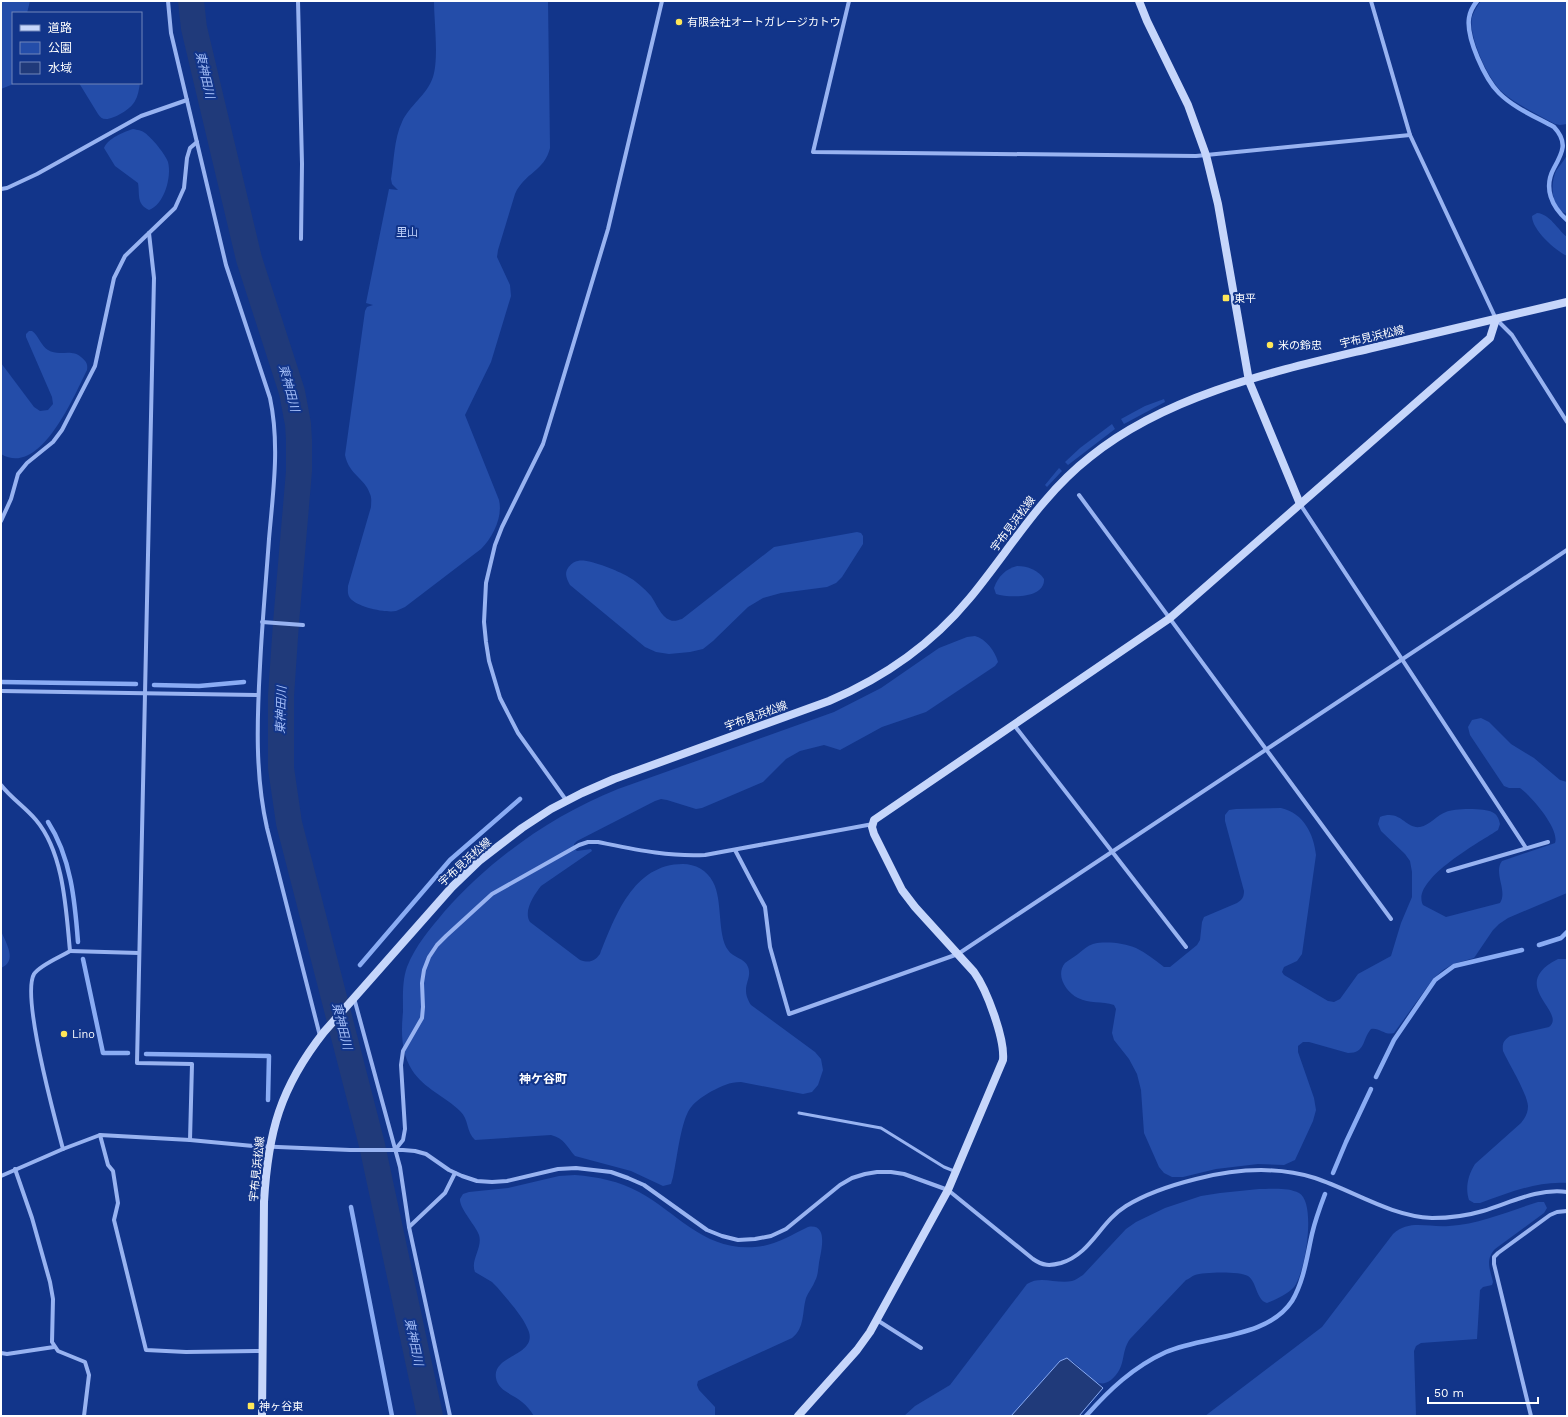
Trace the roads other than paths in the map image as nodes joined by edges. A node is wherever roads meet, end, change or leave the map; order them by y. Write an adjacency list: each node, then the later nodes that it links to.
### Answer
1 (168, 1): 7 (street)
2 (298, 1): 13 (street)
3 (662, 1): 32 (street)
4 (848, 1): 10 (street)
5 (1139, 1): 10 (street)
6 (1371, 1): 8 (street)
7 (187, 100): 9 (street); 11 (street)
8 (1410, 134): 10 (street); 15 (street)
9 (197, 142): 12 (street); 23 (street)
10 (1206, 155): 16 (street)
11 (1, 189)
12 (148, 233): 20 (street); 27 (street)
13 (301, 239)
14 (1567, 302): 15 (street, 宇布見浜松線)
15 (1496, 318): 16 (street, 宇布見浜松線); 17 (street); 19 (street)
16 (1249, 381): 19 (street); 32 (street, 宇布見浜松線)
17 (1567, 422)
18 (1079, 494): 22 (street)
19 (1300, 504): 22 (street); 25 (street)
20 (1, 521)
21 (1567, 550): 25 (street)
22 (1170, 618): 29 (street); 30 (street)
23 (264, 622): 24 (street); 28 (street)
24 (303, 625)
25 (1402, 660): 30 (street); 35 (street)
26 (1, 691): 27 (street)
27 (145, 693): 28 (street); 42 (street)
28 (258, 695): 45 (street)
29 (1013, 724): 33 (street); 37 (street)
30 (1266, 749): 37 (street); 39 (street)
31 (1, 785): 41 (street)
32 (566, 800): 44 (street, 宇布見浜松線)
33 (873, 824): 36 (street); 43 (street)
34 (1548, 842): 35 (street)
35 (1526, 848): 38 (street)
36 (735, 850): 43 (street); 51 (street)
37 (1112, 852): 40 (street); 43 (street)
38 (1448, 870)
39 (1391, 919)
40 (1186, 947)
41 (70, 952): 42 (street); 50 (street)
42 (139, 953): 48 (street)
43 (958, 954): 53 (street)
44 (353, 998): 45 (street, 宇布見浜松線); 51 (street)
45 (322, 1035): 49 (street, 宇布見浜松線)
46 (800, 1113): 53 (lane)
47 (100, 1135): 48 (street); 50 (street); 63 (street)
48 (190, 1140): 49 (street)
49 (270, 1146): 51 (street); 63 (street, 宇布見浜松線)
50 (63, 1149): 52 (street)
51 (393, 1150): 54 (street); 59 (street)
52 (15, 1169): 55 (street); 61 (street)
53 (956, 1172): 56 (street)
54 (455, 1173): 56 (street); 59 (street)
55 (1, 1176)
56 (948, 1190): 57 (street); 60 (street)
57 (1567, 1192)
58 (1567, 1211): 69 (street)
59 (408, 1227): 67 (street)
60 (877, 1320): 62 (street); 68 (street)
61 (54, 1347): 64 (street); 65 (street)
62 (920, 1348)
63 (263, 1351): 66 (street, 宇布見浜松線)
64 (1, 1353)
65 (84, 1416)
66 (262, 1416)
67 (450, 1416)
68 (798, 1416)
69 (1531, 1416)

